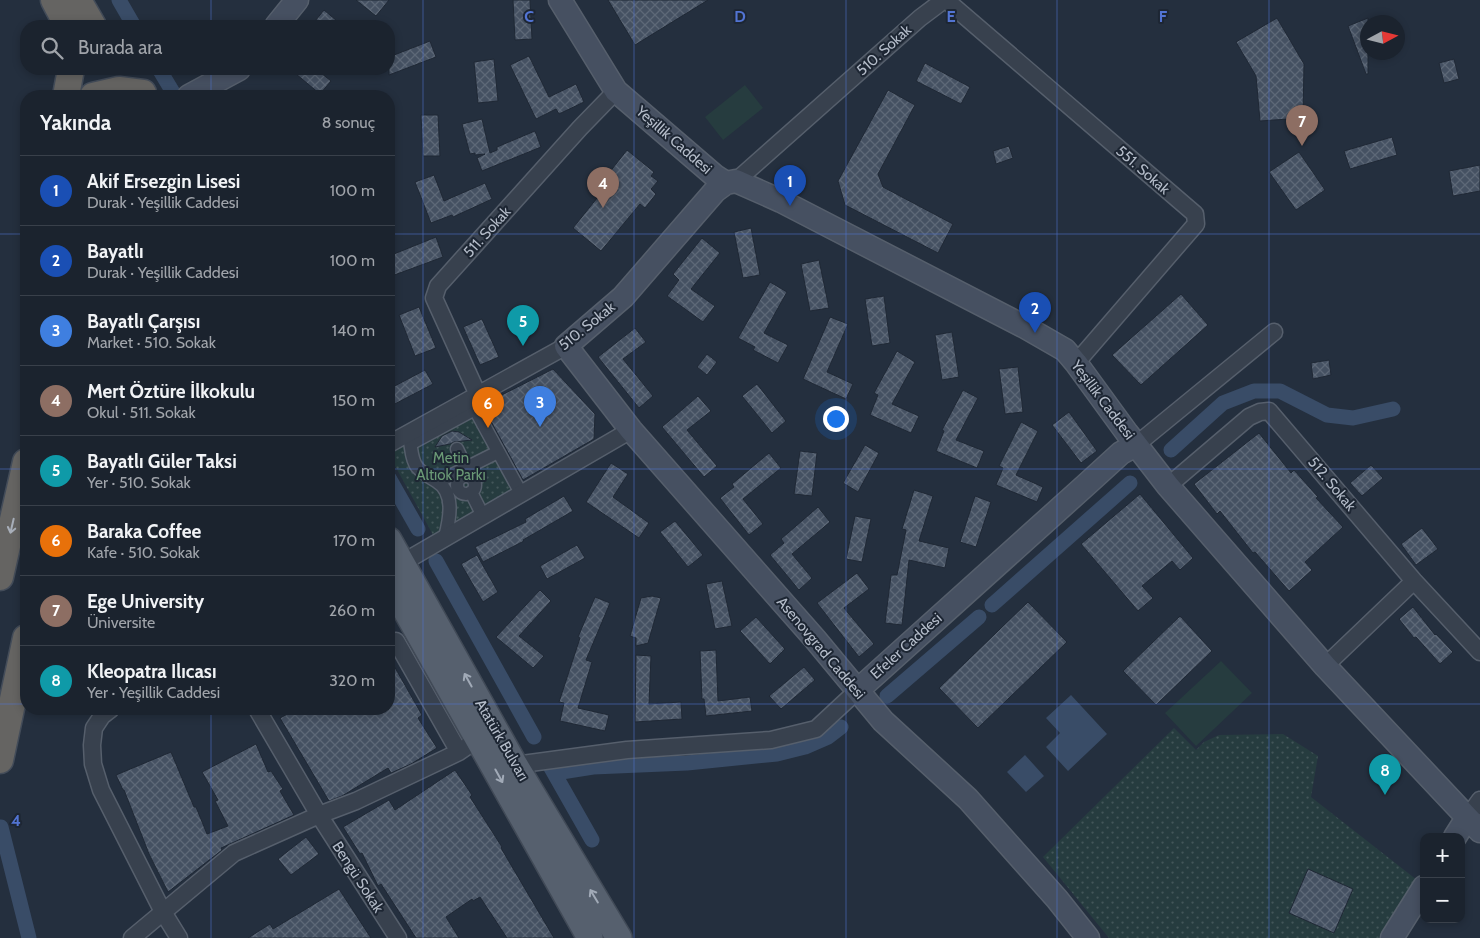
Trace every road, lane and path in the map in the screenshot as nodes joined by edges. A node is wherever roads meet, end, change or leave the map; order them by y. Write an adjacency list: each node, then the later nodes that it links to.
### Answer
1 (54, 0): 6 (highway)
2 (78, 0): 7 (highway)
3 (298, 0): 8 (main road)
4 (560, 0): 17 (main road, Yeşillik Caddesi)
5 (945, 0): 18 (street, 510. Sokak); 21 (street, 551. Sokak)
6 (64, 20)
7 (90, 20)
8 (281, 20)
9 (70, 75): 13 (highway)
10 (121, 75): 14 (highway)
11 (229, 75): 15 (main road)
12 (236, 75): 16 (main road)
13 (67, 90)
14 (140, 90)
15 (200, 90)
16 (225, 90)
17 (616, 91): 18 (main road, Yeşillik Caddesi); 22 (street, 511. Sokak)
18 (731, 182): 20 (main road, 510. Sokak); 21 (main road, Yeşillik Caddesi)
19 (1274, 332): 26 (street)
20 (566, 346): 22 (street, 510. Sokak); 23 (main road, Asenovgrad Caddesi)
21 (1076, 363): 26 (main road, Yeşillik Caddesi)
22 (474, 401): 24 (street, 510. Sokak); 28 (street)
23 (631, 430): 32 (street); 42 (main road, Asenovgrad Caddesi)
24 (410, 438): 25 (street, 510. Sokak); 29 (street)
25 (395, 442)
26 (1136, 445): 30 (main road, Yeşillik Caddesi); 42 (main road, Efeler Caddesi)
27 (457, 449): 29 (street)
28 (498, 452): 29 (street); 32 (street)
29 (459, 479): 33 (street); 34 (street)
30 (1168, 486): 37 (street, 512. Sokak); 41 (main road, Yeşillik Caddesi)
31 (20, 489): 36 (highway, one-way to 36)
32 (522, 495): 33 (street)
33 (483, 516): 34 (street)
34 (446, 537): 35 (street)
35 (395, 572): 38 (main road, Atatürk Bulvarı); 47 (main road, Atatürk Bulvarı, one-way to 35)
36 (0, 577)
37 (1414, 581): 39 (street, 512. Sokak); 41 (street)
38 (397, 635): 45 (main road, Atatürk Bulvarı)
39 (1480, 652)
40 (20, 666): 46 (highway)
41 (1325, 666): 50 (main road, Yeşillik Caddesi)
42 (858, 690): 47 (street, Efeler Caddesi); 58 (main road, Asenovgrad Caddesi)
43 (103, 715): 52 (street)
44 (260, 715): 49 (street, Bengü Sokak)
45 (469, 746): 49 (street); 56 (main road, Atatürk Bulvarı, one-way to 56)
46 (0, 760)
47 (515, 764): 57 (main road, Atatürk Bulvarı, one-way to 47)
48 (1480, 800): 50 (street)
49 (318, 816): 52 (street); 55 (street, Bengü Sokak)
50 (1467, 829)
51 (1420, 893): 59 (main road)
52 (163, 912): 53 (street); 54 (street)
53 (132, 938)
54 (179, 938)
55 (398, 938)
56 (589, 938)
57 (618, 938)
58 (1088, 938)
59 (1392, 938)

